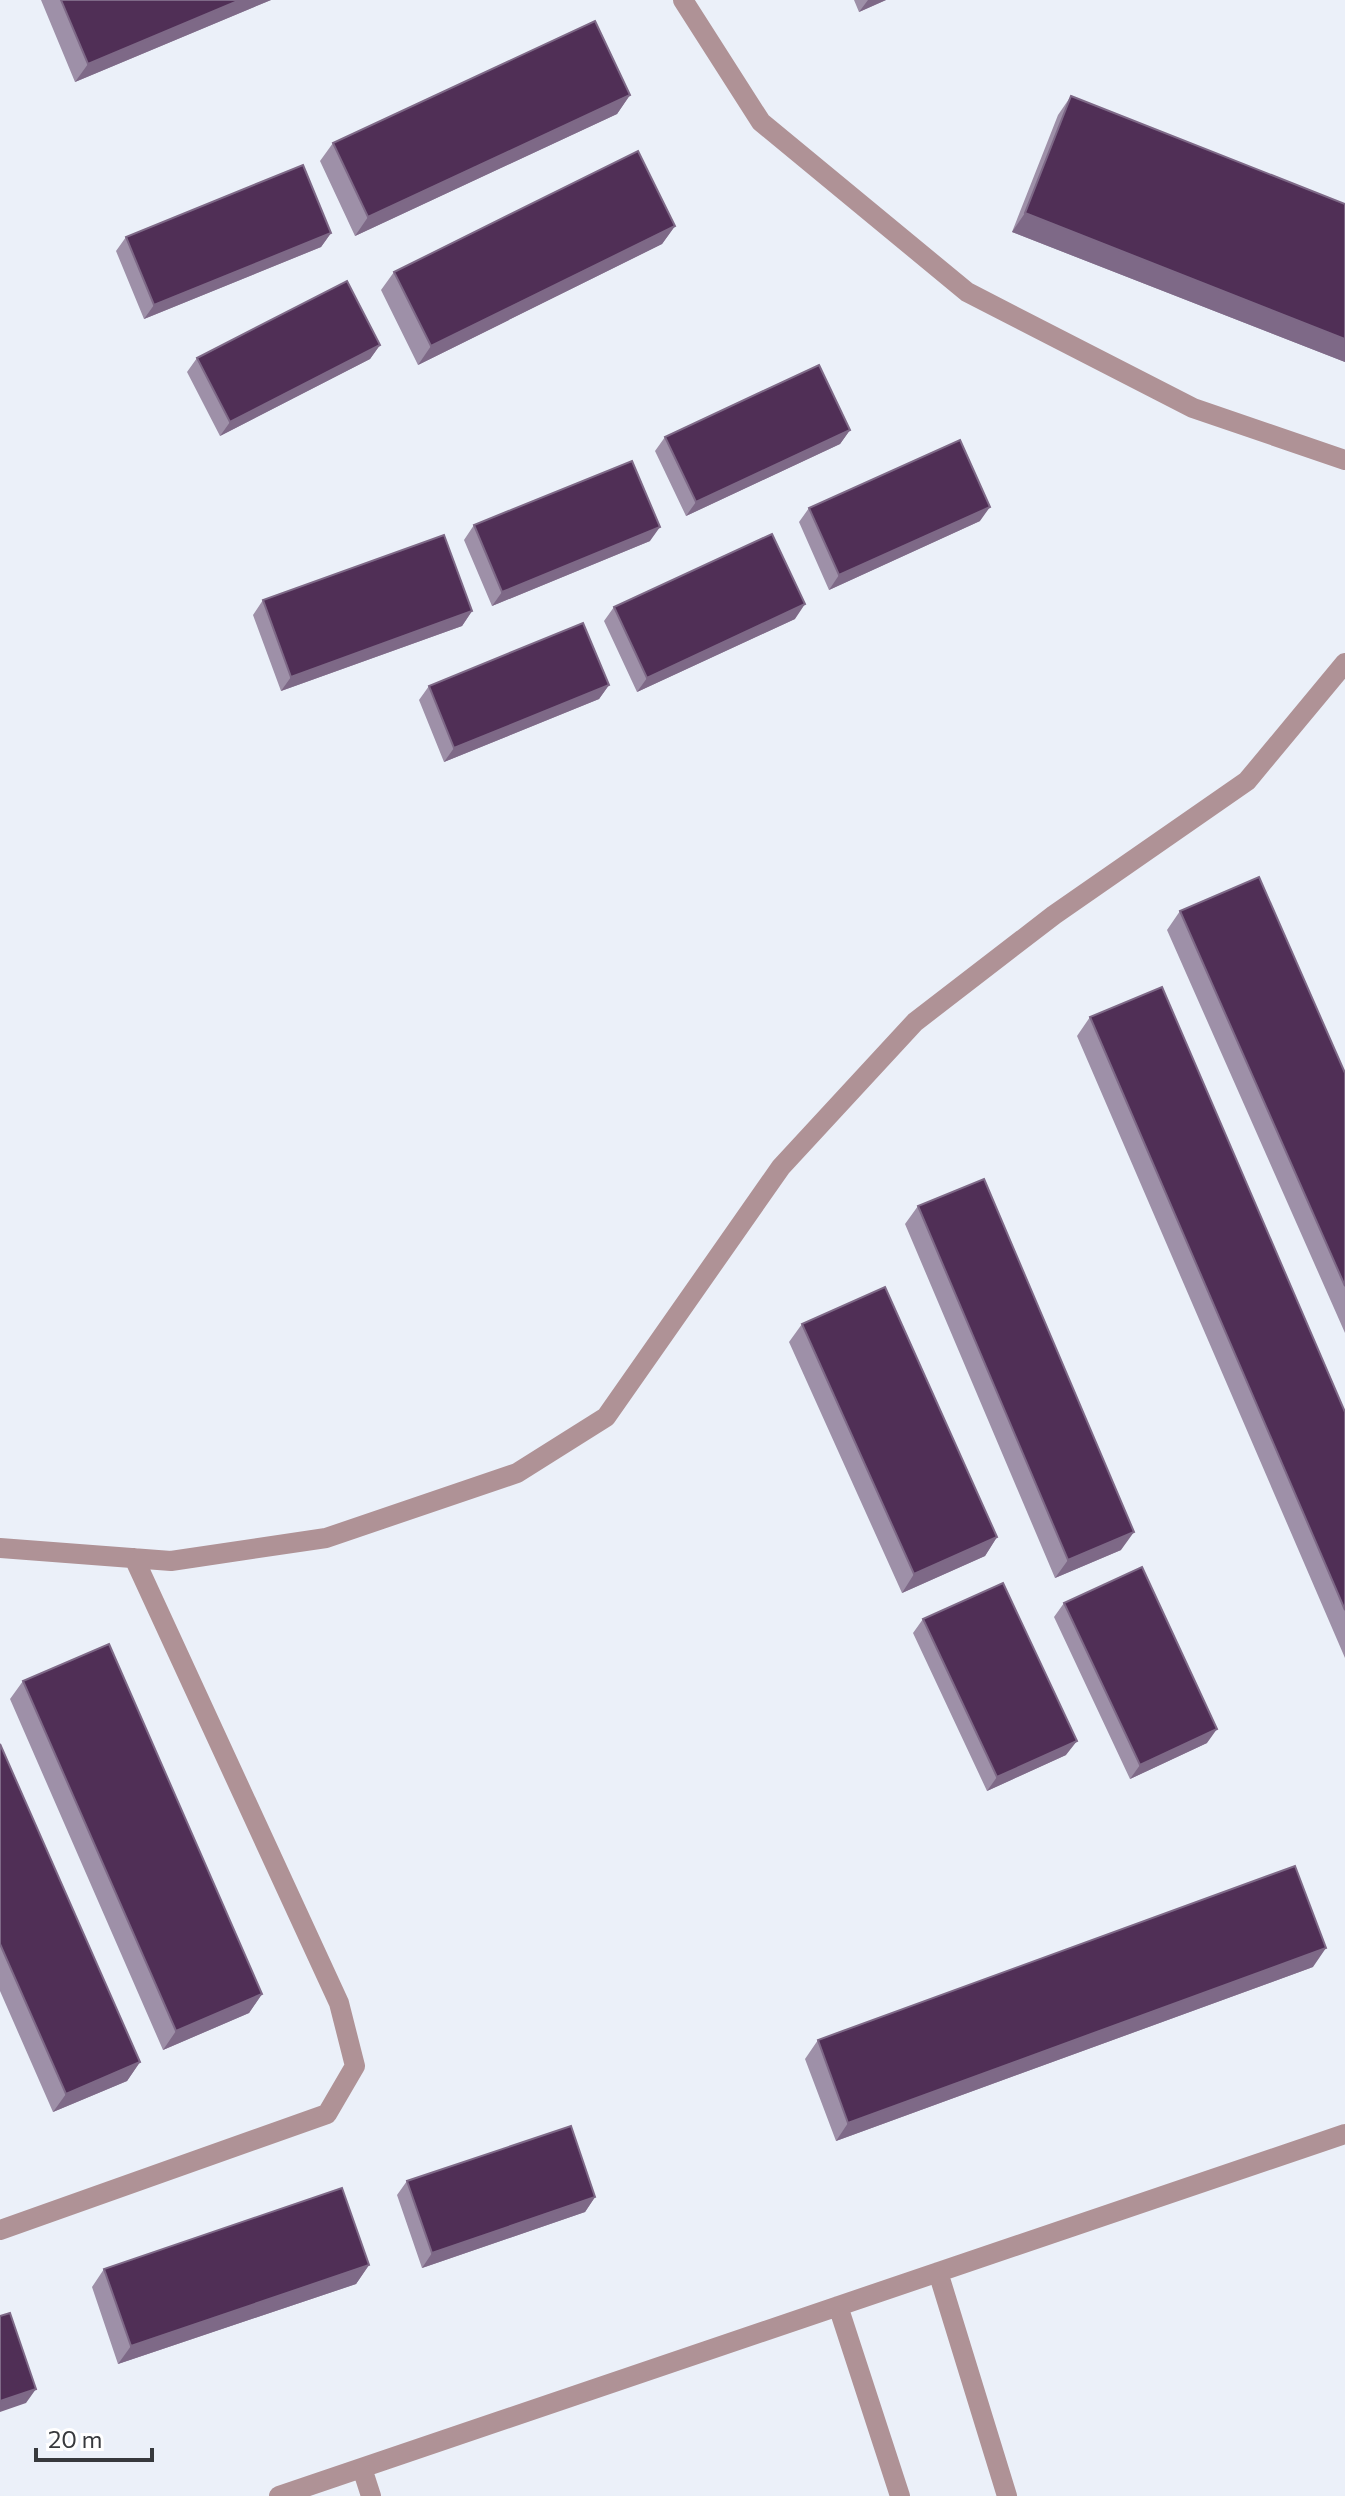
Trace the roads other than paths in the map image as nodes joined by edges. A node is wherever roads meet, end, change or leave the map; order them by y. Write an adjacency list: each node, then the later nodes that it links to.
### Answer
1 (683, 0): 2 (street)
2 (1345, 460)
3 (1345, 663): 5 (street)
4 (0, 1548): 5 (street)
5 (134, 1558): 7 (street)
6 (1345, 2134): 8 (street)
7 (0, 2230)
8 (938, 2272): 9 (street); 14 (street)
9 (838, 2306): 10 (street); 13 (street)
10 (362, 2468): 11 (street); 12 (street)
11 (279, 2496)
12 (371, 2496)
13 (900, 2496)
14 (1007, 2496)

